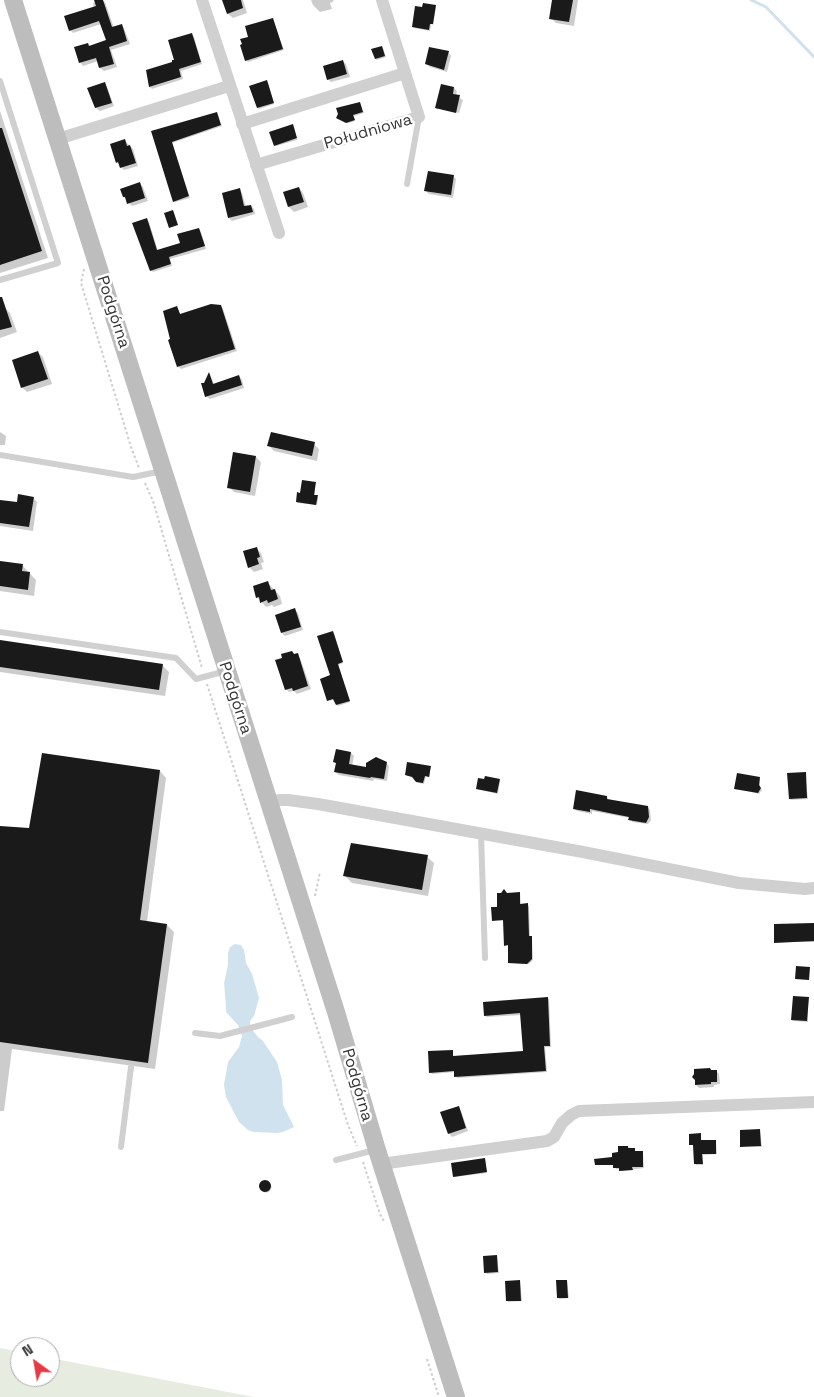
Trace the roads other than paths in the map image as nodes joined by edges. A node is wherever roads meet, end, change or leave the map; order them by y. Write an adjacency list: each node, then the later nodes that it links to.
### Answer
1 (14, 0): 9 (main road, Podgórna)
2 (202, 0): 6 (street)
3 (382, 0): 4 (street, Południowa)
4 (405, 73): 7 (street, Południowa); 8 (street)
5 (0, 82): 13 (lane)
6 (229, 86): 8 (street); 9 (street)
7 (419, 117): 10 (street, Południowa); 11 (lane)
8 (242, 124): 10 (street)
9 (58, 139): 15 (main road, Podgórna)
10 (256, 165): 12 (street)
11 (407, 184)
12 (279, 233)
13 (0, 280)
14 (0, 455): 15 (lane)
15 (163, 470): 17 (main road, Podgórna)
16 (0, 632): 17 (lane)
17 (227, 671): 18 (main road, Podgórna)
18 (269, 803): 19 (street); 27 (main road, Podgórna)
19 (480, 834): 20 (street); 21 (lane)
20 (814, 888)
21 (485, 958)
22 (292, 1017): 23 (lane)
23 (195, 1033)
24 (131, 1067): 26 (lane)
25 (814, 1102): 27 (street)
26 (121, 1147)
27 (373, 1156): 28 (lane); 29 (main road, Podgórna)
28 (336, 1160)
29 (456, 1397)

